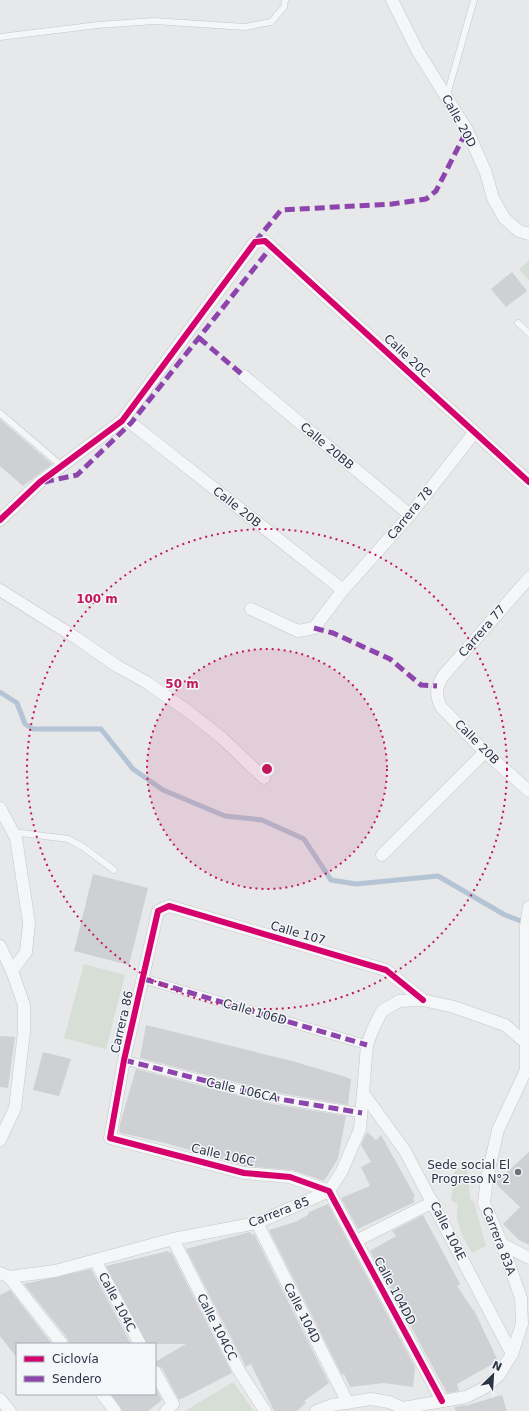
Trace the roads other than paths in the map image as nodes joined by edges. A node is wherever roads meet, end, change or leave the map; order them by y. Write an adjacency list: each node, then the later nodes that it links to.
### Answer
1 (285, 0): 4 (lane)
2 (392, 0): 5 (street, Calle 20D)
3 (474, 0): 5 (lane)
4 (0, 37)
5 (446, 97): 6 (street, Calle 20D)
6 (529, 234)
7 (518, 323): 8 (lane)
8 (529, 333)
9 (244, 376): 15 (street, Calle 20BB)
10 (0, 413): 13 (lane)
11 (131, 423): 19 (street, Calle 20B)
12 (474, 433): 13 (street, Calle 20C); 14 (street, Calle 20C); 15 (street, Carrera 78)
13 (63, 467): 16 (street)
14 (529, 482)
15 (410, 516): 19 (street, Carrera 78)
16 (0, 520)
17 (529, 578): 21 (street, Carrera 77)
18 (0, 590): 23 (street)
19 (343, 590): 20 (street, Carrera 78)
20 (251, 609)
21 (437, 686): 22 (street, Calle 20B)
22 (485, 752): 24 (street, Calle 20B); 27 (street)
23 (264, 778)
24 (529, 791)
25 (0, 808): 26 (street)
26 (13, 832): 28 (lane); 32 (street)
27 (382, 855)
28 (114, 870)
29 (529, 908): 36 (street, Carrera 83A)
30 (158, 911): 33 (street, Carrera 86); 34 (street, Calle 107)
31 (0, 946): 32 (street)
32 (12, 971): 41 (street)
33 (144, 979): 35 (street, Calle 106D); 37 (street, Carrera 86)
34 (424, 1000): 35 (street, Calle 107); 36 (street, Calle 107)
35 (367, 1044): 38 (street)
36 (527, 1044): 47 (street, Carrera 83A)
37 (124, 1060): 39 (street, Calle 106CA); 40 (street, Carrera 86)
38 (364, 1093): 39 (street); 43 (street, Calle 104E)
39 (362, 1113): 42 (street)
40 (110, 1138): 42 (street, Calle 106C)
41 (0, 1140)
42 (330, 1191): 44 (street, Carrera 85); 46 (street, Calle 104DD)
43 (433, 1202): 46 (street); 54 (street, Calle 104E)
44 (257, 1223): 45 (street, Carrera 85); 59 (street, Calle 104D)
45 (173, 1240): 49 (street, Carrera 85); 65 (street, Calle 104CC)
46 (356, 1241): 58 (street, Calle 104DD)
47 (502, 1244): 48 (street); 51 (street, Carrera 83A)
48 (529, 1258)
49 (95, 1260): 50 (street, Carrera 85); 53 (street, Calle 104C)
50 (4, 1275): 52 (street)
51 (526, 1320): 54 (street, Carrera 83A)
52 (61, 1343)
53 (139, 1343)
54 (512, 1354): 58 (street, Carrera 83A)
55 (156, 1375): 60 (street)
56 (103, 1395): 64 (street)
57 (0, 1399): 63 (street)
58 (442, 1401): 61 (street, Carrera 83A)
59 (348, 1403): 62 (street, Carrera 83A); 66 (street, Carrera 83A)
60 (169, 1408)
61 (420, 1408): 62 (street, Carrera 83A)
62 (402, 1410)
63 (10, 1411)
64 (115, 1411)
65 (265, 1411)
66 (316, 1411)

